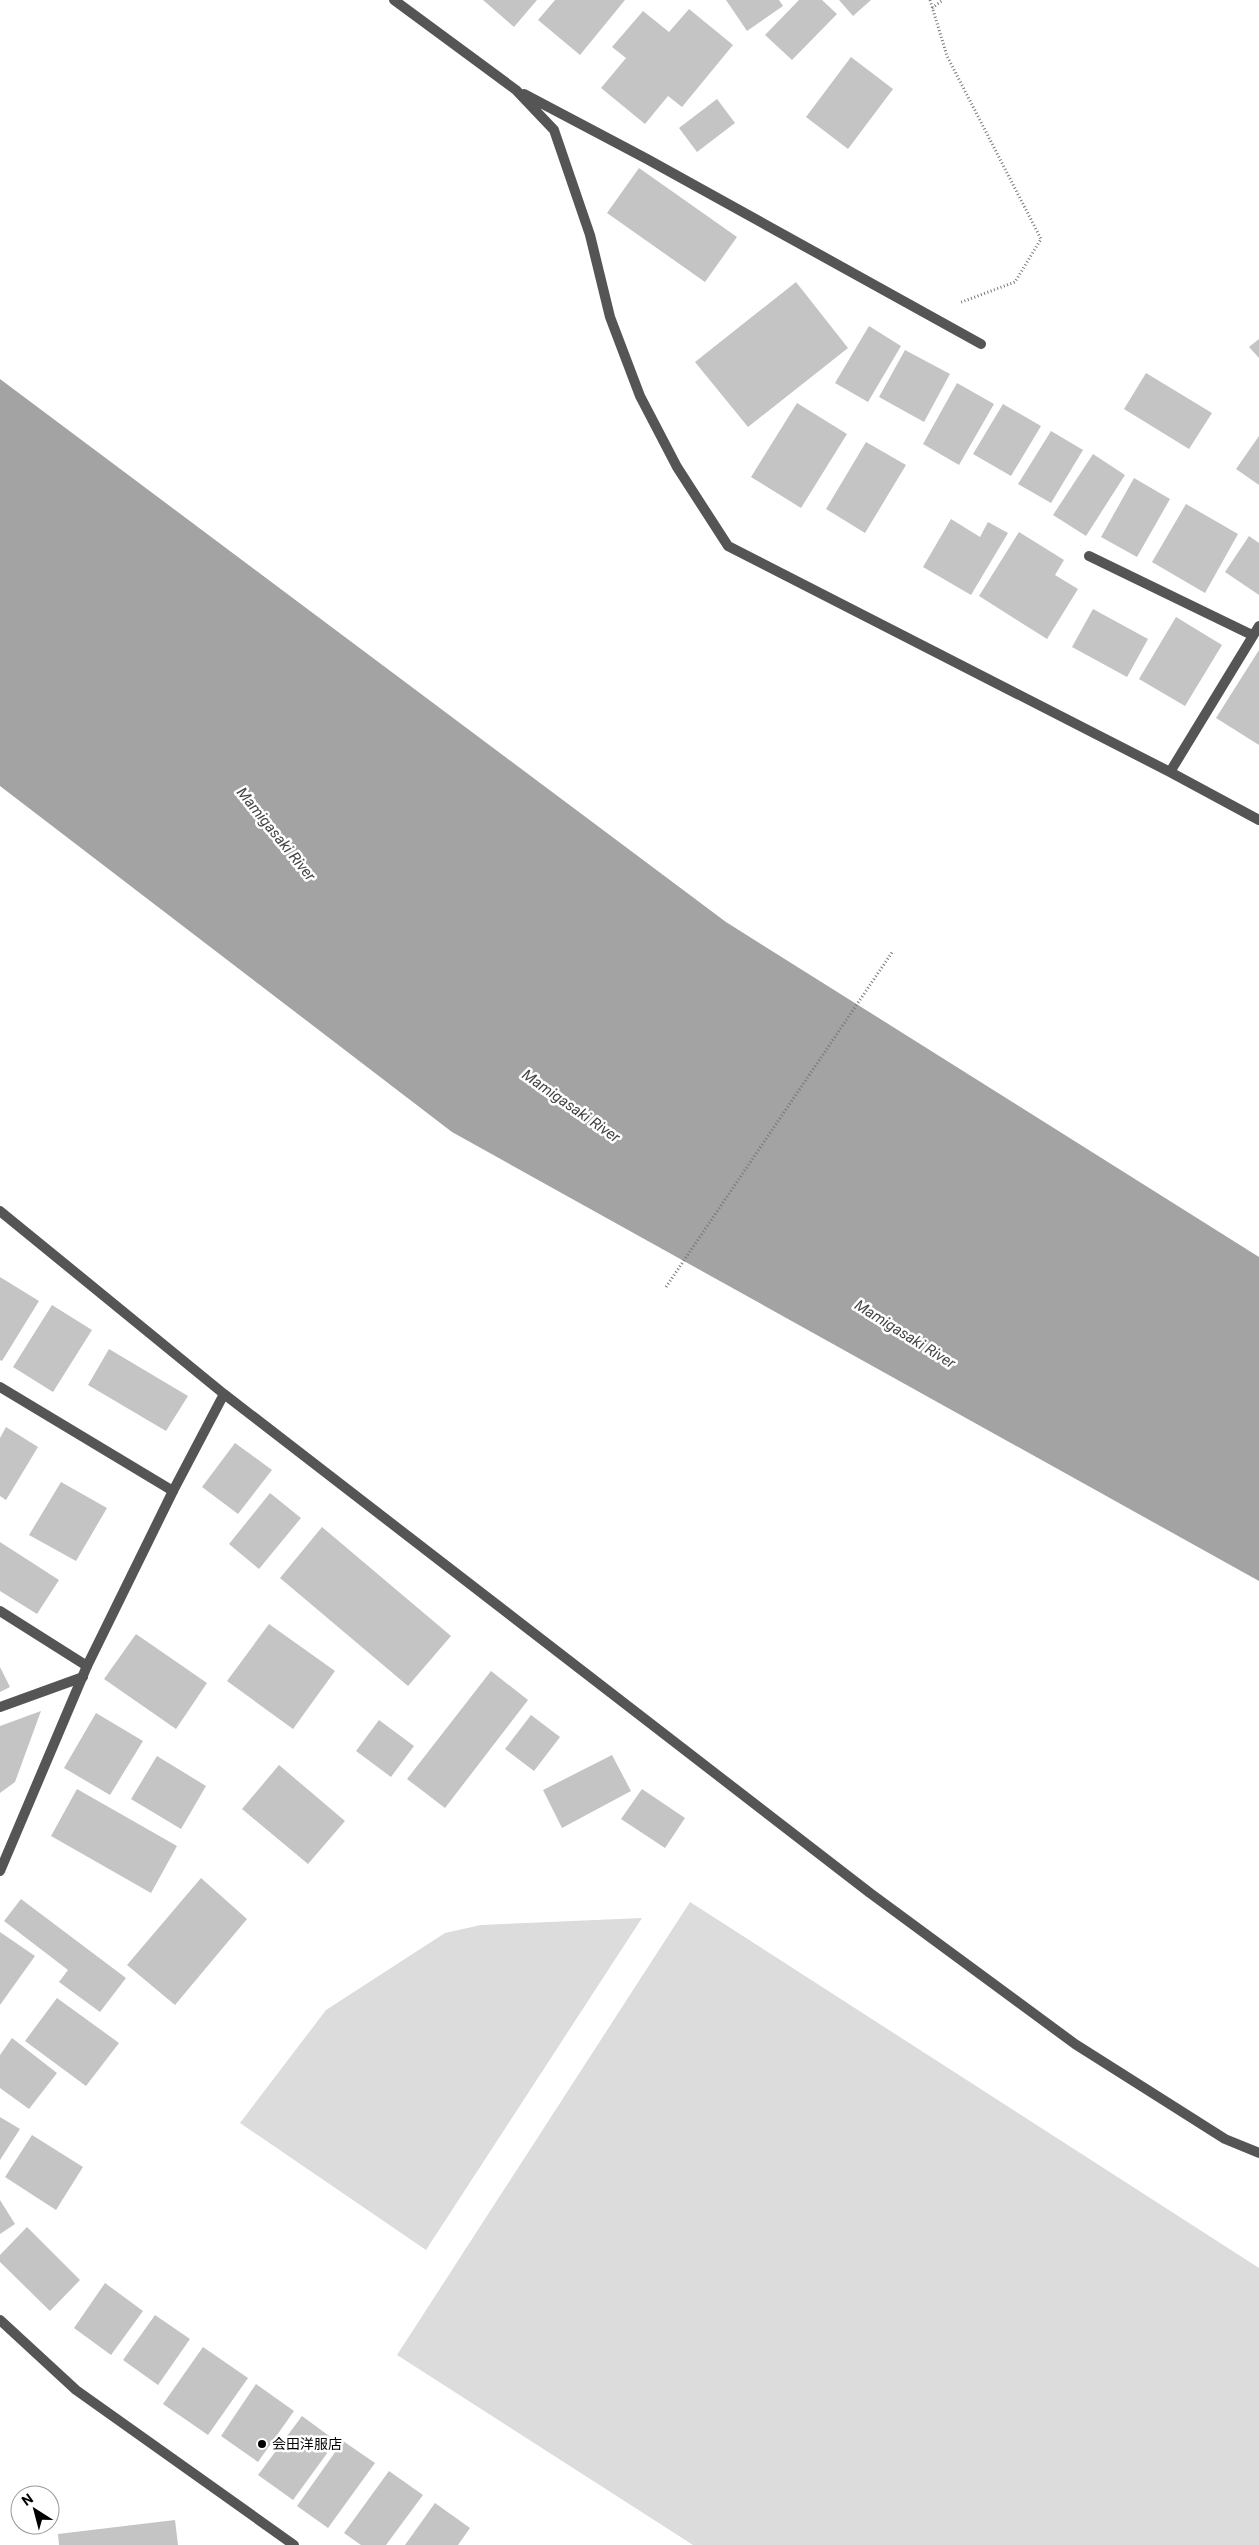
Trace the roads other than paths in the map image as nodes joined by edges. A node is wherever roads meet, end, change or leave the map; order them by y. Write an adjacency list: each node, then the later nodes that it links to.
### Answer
1 (394, 0): 2 (street)
2 (516, 90): 3 (street); 7 (street)
3 (981, 344)
4 (1089, 556): 6 (street)
5 (1259, 626): 6 (street)
6 (1252, 635): 7 (street)
7 (1170, 772): 8 (street)
8 (1259, 820)
9 (0, 1211): 11 (street)
10 (0, 1387): 12 (street)
11 (224, 1394): 12 (street); 18 (street)
12 (173, 1491): 14 (street)
13 (0, 1611): 14 (street)
14 (87, 1666): 15 (street)
15 (83, 1677): 16 (street); 17 (street)
16 (0, 1707)
17 (0, 1871)
18 (1259, 2153)
19 (0, 2320): 20 (street)
20 (294, 2545)

